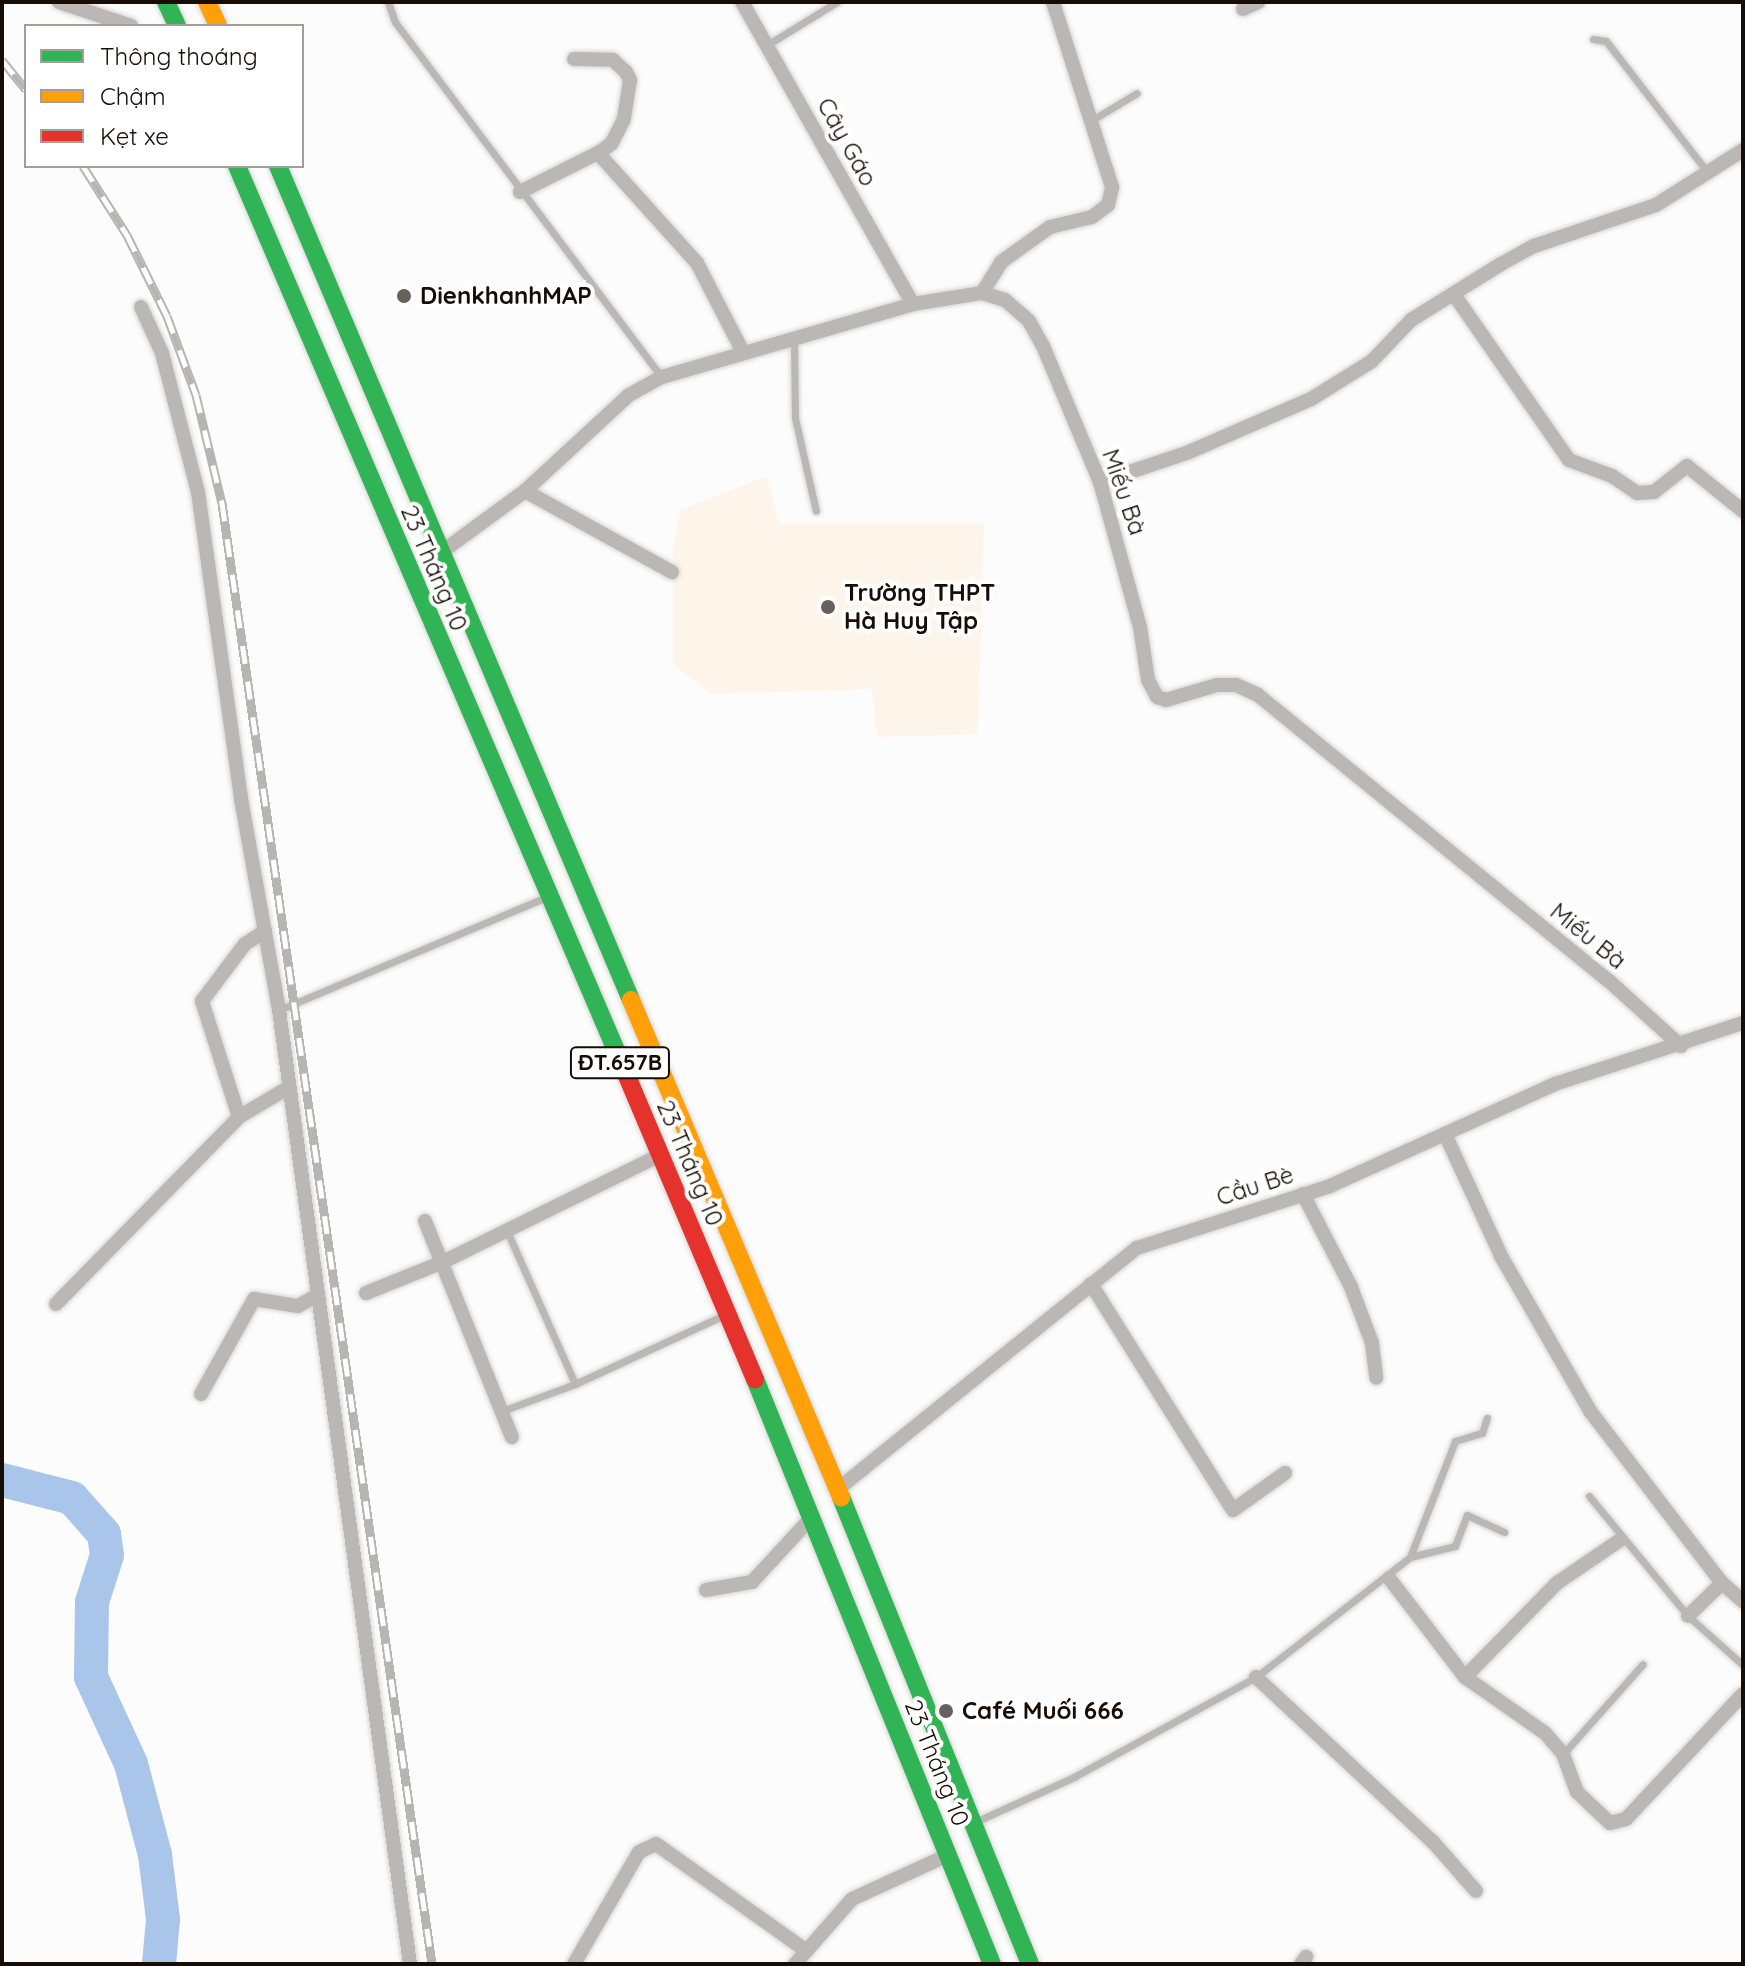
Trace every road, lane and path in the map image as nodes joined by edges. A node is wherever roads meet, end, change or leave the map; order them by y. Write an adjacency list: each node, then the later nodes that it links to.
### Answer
1 (59, 2): 10 (street)
2 (166, 2): 11 (main road)
3 (207, 2): 12 (main road)
4 (388, 2): 23 (lane)
5 (742, 2): 14 (street, Cây Gáo)
6 (837, 2): 14 (lane)
7 (1053, 2): 17 (street)
8 (1258, 2): 9 (street)
9 (1243, 9)
10 (125, 24)
11 (176, 24)
12 (217, 24)
13 (1593, 39): 22 (lane)
14 (767, 45): 26 (street, Cây Gáo)
15 (574, 59): 19 (street)
16 (1137, 93): 17 (lane)
17 (1092, 120): 24 (street)
18 (1743, 150): 22 (street)
19 (598, 153): 23 (street); 29 (street)
20 (238, 168): 36 (main road, 23 Tháng 10 / ĐT.657B)
21 (279, 168): 35 (main road, 23 Tháng 10 / ĐT.657B)
22 (1708, 173): 25 (street)
23 (520, 192): 30 (lane)
24 (982, 293): 26 (street); 31 (street, Miếu Bà)
25 (1455, 296): 31 (street); 34 (street)
26 (913, 304): 28 (street)
27 (141, 307): 39 (street)
28 (794, 339): 29 (street); 33 (lane)
29 (743, 352): 30 (street)
30 (662, 377): 32 (street)
31 (1100, 482): 42 (street, Miếu Bà)
32 (525, 491): 35 (street); 37 (street)
33 (816, 511)
34 (1743, 511)
35 (443, 551): 36 (main road); 63 (main road, 23 Tháng 10 / ĐT.657B)
36 (408, 567): 38 (main road, 23 Tháng 10 / ĐT.657B)
37 (672, 572)
38 (548, 896): 40 (lane); 46 (main road, 23 Tháng 10 / ĐT.657B)
39 (265, 931): 40 (street); 44 (street)
40 (279, 1010): 43 (street)
41 (1743, 1023): 42 (street, Cầu Bè)
42 (1681, 1046): 45 (street, Cầu Bè)
43 (286, 1089): 44 (street); 53 (street)
44 (239, 1117): 54 (street)
45 (1445, 1134): 47 (street, Cầu Bè); 70 (street)
46 (660, 1155): 49 (street); 55 (main road, 23 Tháng 10 / ĐT.657B)
47 (1303, 1194): 51 (street, Cầu Bè); 56 (street)
48 (425, 1221): 50 (street)
49 (507, 1231): 50 (street); 57 (lane)
50 (443, 1262): 52 (street); 59 (street)
51 (1091, 1284): 62 (street); 63 (street, Cầu Bè)
52 (366, 1293)
53 (318, 1295): 58 (street); 84 (street)
54 (56, 1304)
55 (728, 1313): 57 (lane); 65 (main road, 23 Tháng 10 / ĐT.657B)
56 (1376, 1378)
57 (575, 1384): 59 (lane)
58 (201, 1394)
59 (502, 1411): 61 (street)
60 (1487, 1418): 68 (lane)
61 (512, 1437)
62 (1285, 1473)
63 (838, 1489): 65 (main road); 80 (main road, 23 Tháng 10 / ĐT.657B)
64 (1589, 1496): 67 (lane)
65 (812, 1517): 71 (street); 81 (main road, 23 Tháng 10 / ĐT.657B)
66 (1504, 1532): 68 (lane)
67 (1620, 1540): 73 (lane); 77 (street)
68 (1410, 1557): 69 (lane)
69 (1389, 1578): 76 (lane); 77 (street)
70 (1722, 1583): 72 (street); 73 (street)
71 (706, 1590)
72 (1743, 1601)
73 (1688, 1616): 75 (lane)
74 (1643, 1664): 79 (lane)
75 (1743, 1665)
76 (1256, 1677): 80 (lane); 82 (street)
77 (1465, 1677): 79 (street)
78 (1743, 1694): 79 (street)
79 (1563, 1754)
80 (973, 1823): 88 (main road, 23 Tháng 10 / ĐT.657B)
81 (948, 1855): 83 (street); 87 (main road, 23 Tháng 10 / ĐT.657B)
82 (1476, 1891)
83 (805, 1950): 85 (street); 86 (street)
84 (410, 1964)
85 (574, 1964)
86 (795, 1964)
87 (992, 1964)
88 (1030, 1964)

